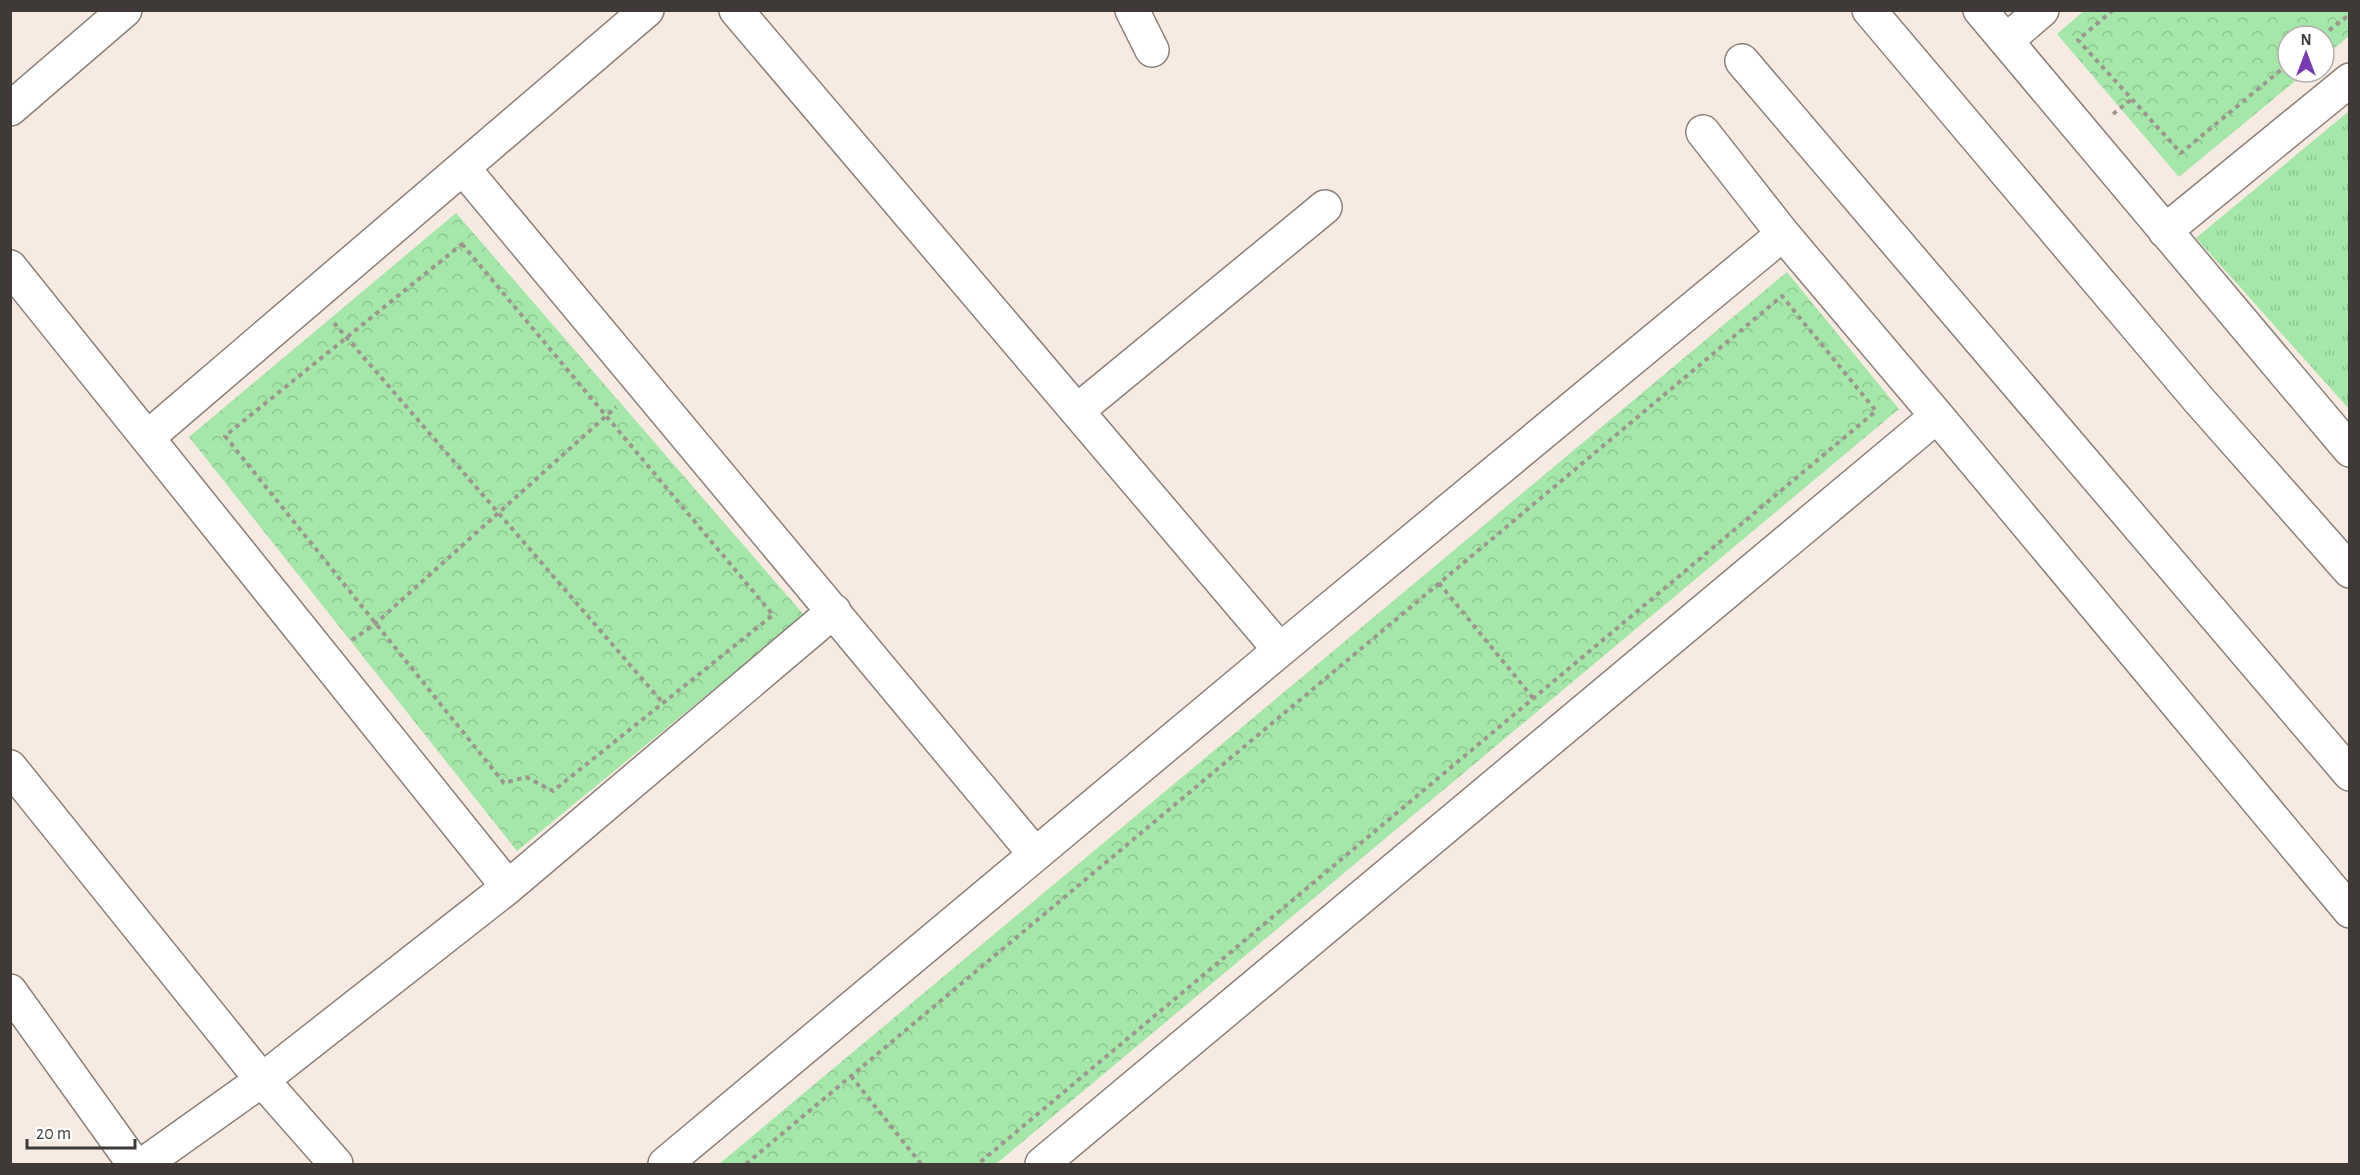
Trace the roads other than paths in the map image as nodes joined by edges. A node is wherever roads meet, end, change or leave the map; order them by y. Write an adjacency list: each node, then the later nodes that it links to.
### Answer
1 (125, 10): 12 (street)
2 (647, 10): 14 (street)
3 (736, 10): 19 (street)
4 (1132, 10): 9 (street)
5 (1869, 10): 23 (street)
6 (1980, 10): 8 (street)
7 (2042, 10): 8 (street)
8 (2006, 41): 16 (street)
9 (1152, 50)
10 (1742, 61): 27 (street)
11 (2349, 80): 16 (street)
12 (10, 109)
13 (1703, 132): 17 (street)
14 (463, 168): 21 (street); 24 (street)
15 (1325, 207): 19 (street)
16 (2165, 231): 22 (street)
17 (1783, 234): 20 (street); 25 (street)
18 (10, 267): 21 (street)
19 (1077, 411): 25 (street)
20 (1937, 416): 30 (street); 37 (street)
21 (148, 438): 29 (street)
22 (2349, 450)
23 (2349, 571)
24 (834, 611): 28 (street); 29 (street)
25 (1280, 650): 28 (street)
26 (10, 767): 32 (street)
27 (2349, 774)
28 (1035, 854): 36 (street)
29 (508, 887): 32 (street)
30 (2349, 911)
31 (13, 1000): 33 (street)
32 (262, 1080): 34 (street); 35 (street)
33 (134, 1164)
34 (144, 1164)
35 (336, 1164)
36 (664, 1164)
37 (1042, 1164)

